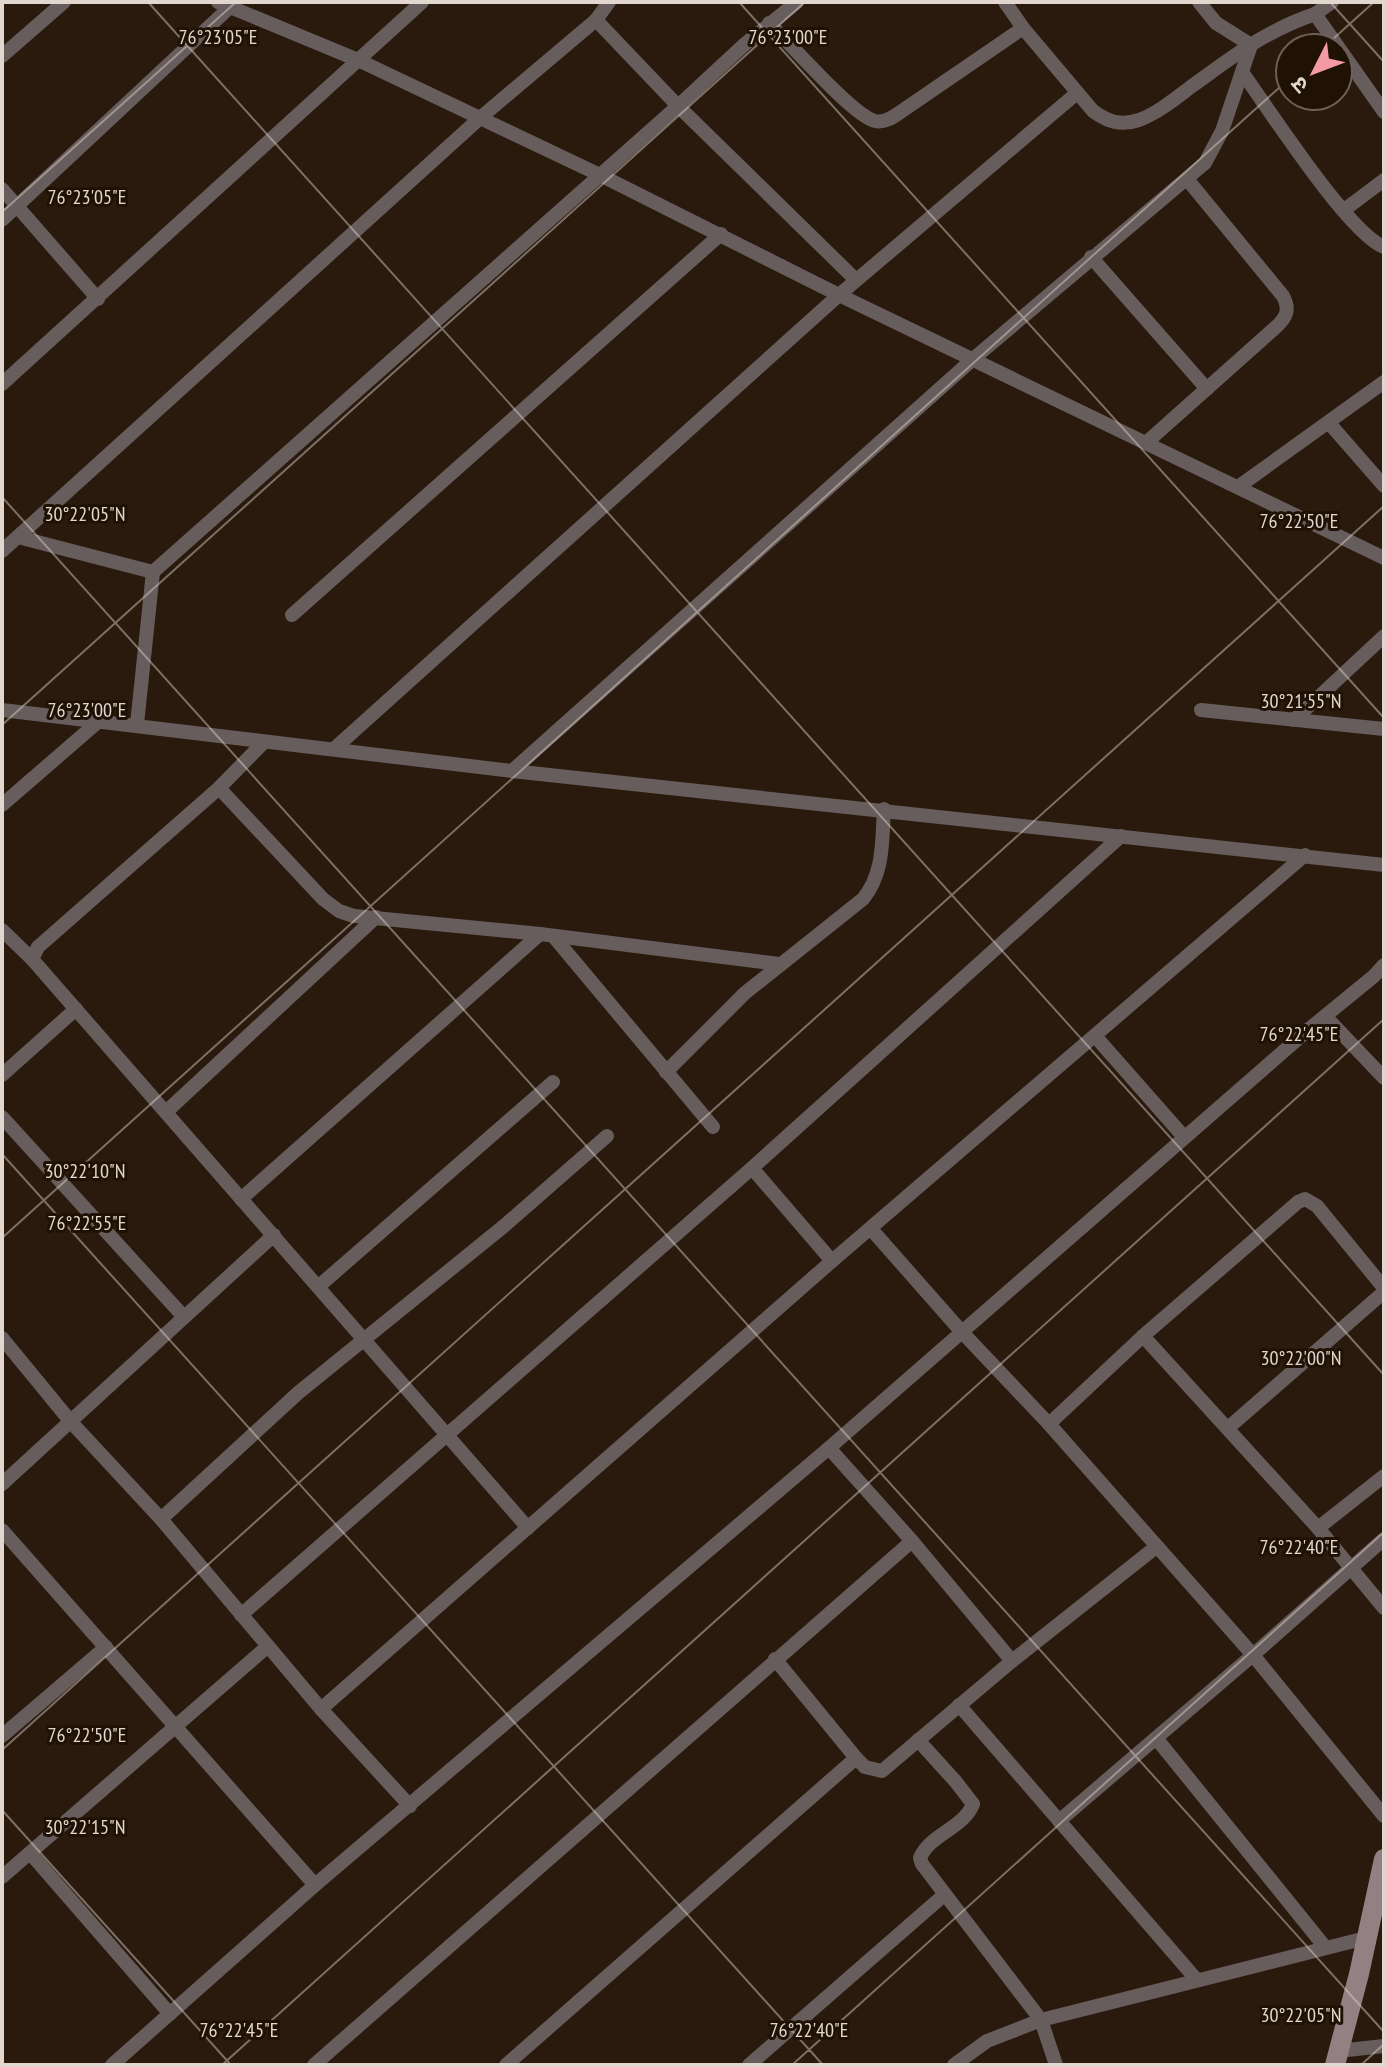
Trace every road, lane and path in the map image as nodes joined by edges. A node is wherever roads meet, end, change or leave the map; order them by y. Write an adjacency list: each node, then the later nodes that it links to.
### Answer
1 (64, 2): 13 (street)
2 (422, 2): 14 (street)
3 (609, 2): 9 (street)
4 (797, 2): 10 (street)
5 (1005, 2): 11 (street)
6 (1199, 2): 12 (street)
7 (224, 5): 14 (street); 24 (street)
8 (1324, 6): 12 (street); 18 (street)
9 (596, 20): 17 (street); 19 (street)
10 (769, 23): 11 (street); 17 (street)
11 (1023, 28): 16 (street)
12 (1251, 45): 15 (street); 16 (street)
13 (2, 56)
14 (358, 60): 19 (street); 32 (street)
15 (1242, 72): 21 (street); 25 (street)
16 (1077, 93): 30 (street)
17 (678, 106): 20 (street); 30 (street)
18 (1384, 112)
19 (480, 118): 20 (street); 41 (street)
20 (600, 175): 27 (street); 44 (street)
21 (1187, 179): 29 (street); 36 (street)
22 (1384, 180): 25 (street)
23 (2, 189): 24 (street)
24 (17, 206): 26 (street); 32 (street)
25 (1344, 210): 28 (street)
26 (2, 220)
27 (721, 234): 31 (street); 45 (street)
28 (1384, 247)
29 (1091, 257): 33 (street); 36 (street)
30 (856, 280): 31 (street)
31 (839, 295): 33 (street); 54 (street)
32 (98, 299): 35 (street)
33 (973, 359): 38 (street); 55 (street)
34 (1384, 382): 37 (street)
35 (2, 384)
36 (1207, 389): 38 (street)
37 (1329, 423): 39 (street); 40 (street)
38 (1147, 442): 40 (street)
39 (1384, 486)
40 (1238, 487): 43 (street)
41 (18, 537): 42 (street); 44 (street)
42 (2, 551)
43 (1384, 558)
44 (153, 572): 51 (street)
45 (292, 615)
46 (1384, 636): 49 (street)
47 (2, 710): 50 (street)
48 (1201, 710): 49 (street)
49 (1294, 720): 52 (street)
50 (99, 721): 51 (street); 57 (street)
51 (137, 724): 53 (street)
52 (1384, 729)
53 (264, 742): 54 (street); 56 (street)
54 (335, 748): 55 (street)
55 (512, 771): 58 (street)
56 (219, 788): 62 (street); 65 (street)
57 (2, 805)
58 (884, 809): 59 (street); 66 (street)
59 (1121, 836): 60 (street); 80 (street)
60 (1305, 855): 61 (street); 70 (street)
61 (1384, 865)
62 (376, 917): 64 (street); 75 (street)
63 (2, 930): 65 (street)
64 (547, 936): 66 (street); 71 (street); 81 (street)
65 (32, 959): 68 (street)
66 (779, 964): 71 (street)
67 (1384, 965): 69 (street)
68 (76, 1009): 72 (street); 75 (street)
69 (1325, 1016): 73 (street); 79 (street)
70 (1095, 1036): 79 (street); 82 (street)
71 (666, 1072): 77 (street)
72 (2, 1075)
73 (1384, 1078)
74 (553, 1082): 85 (street)
75 (167, 1111): 81 (street)
76 (2, 1117): 87 (street)
77 (713, 1127)
78 (607, 1136): 91 (street)
79 (1184, 1137): 88 (street)
80 (752, 1168): 84 (street); 95 (street)
81 (241, 1199): 83 (street)
82 (871, 1229): 84 (street); 88 (street)
83 (274, 1235): 85 (street); 87 (street)
84 (832, 1261): 100 (street)
85 (319, 1286): 91 (street)
86 (1384, 1290): 89 (street); 94 (street)
87 (184, 1317): 92 (street)
88 (961, 1331): 93 (street); 96 (street)
89 (1143, 1336): 93 (street); 94 (street)
90 (2, 1338): 92 (street)
91 (366, 1339): 95 (street); 99 (street)
92 (71, 1422): 98 (street); 99 (street)
93 (1049, 1424): 105 (street)
94 (1228, 1428): 101 (street)
95 (446, 1433): 100 (street); 108 (street)
96 (829, 1448): 104 (street); 121 (street)
97 (1384, 1476): 101 (street)
98 (2, 1484)
99 (161, 1519): 108 (street)
100 (528, 1528): 115 (street)
101 (1318, 1528): 106 (street)
102 (2, 1530): 110 (street)
103 (1384, 1539): 106 (street)
104 (912, 1541): 112 (street); 113 (street)
105 (1156, 1547): 111 (street); 113 (street)
106 (1350, 1569): 107 (street); 111 (street)
107 (1384, 1608)
108 (241, 1615): 109 (street)
109 (268, 1646): 115 (street); 116 (street)
110 (106, 1647): 116 (street); 117 (street)
111 (1253, 1655): 118 (street); 122 (street)
112 (775, 1659): 120 (street); 137 (street)
113 (1012, 1661): 114 (street)
114 (959, 1705): 119 (street); 123 (street)
115 (321, 1709): 121 (street)
116 (174, 1726): 124 (street); 127 (street)
117 (2, 1736)
118 (1156, 1738): 123 (street); 130 (street)
119 (918, 1740): 120 (street); 128 (street)
120 (856, 1758): 138 (street)
121 (410, 1806): 127 (street)
122 (1384, 1816)
123 (1059, 1821): 131 (street)
124 (30, 1853): 126 (street); 132 (street)
125 (1384, 1859): 129 (street)
126 (2, 1877)
127 (315, 1885): 132 (street)
128 (944, 1895): 133 (street); 139 (street)
129 (1366, 1938): 130 (street); 135 (street)
130 (1325, 1947): 131 (street)
131 (1196, 1979): 133 (street)
132 (170, 2014): 136 (street)
133 (1041, 2020): 140 (street); 141 (street)
134 (1384, 2046): 135 (street)
135 (1336, 2058)
136 (112, 2065)
137 (314, 2065)
138 (506, 2065)
139 (749, 2065)
140 (954, 2065)
141 (1056, 2065)

